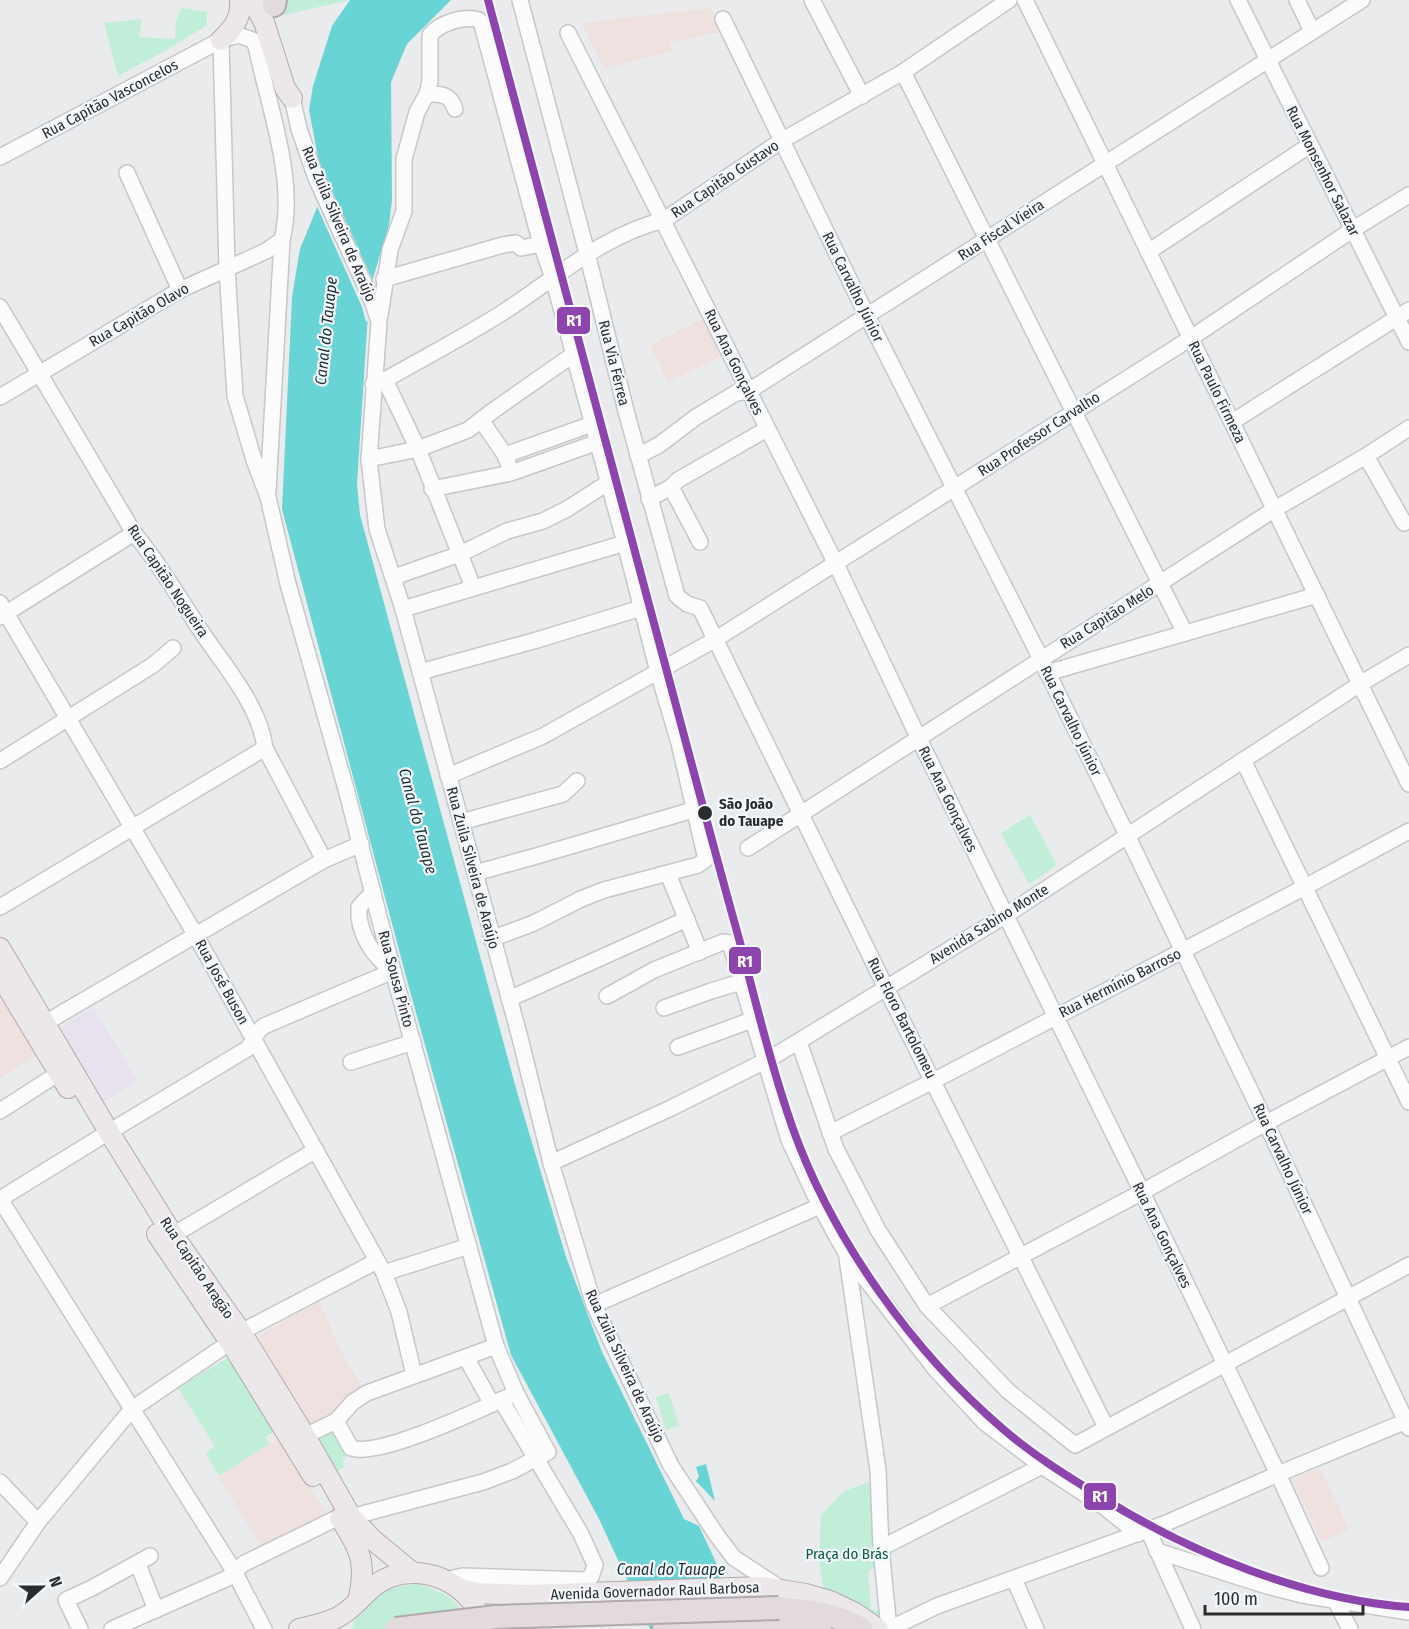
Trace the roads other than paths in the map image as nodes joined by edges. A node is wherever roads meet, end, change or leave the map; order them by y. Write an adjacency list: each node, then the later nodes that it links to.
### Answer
1 (240, 0): 13 (main road)
2 (520, 0): 33 (street, Rua Via Férrea)
3 (812, 0): 18 (street)
4 (1010, 0): 16 (street, Rua Capitão Gustavo)
5 (1024, 0): 24 (street, Rua Paulo Firmeza)
6 (1238, 0): 15 (street, Rua Monsenhor Salazar)
7 (1297, 0): 11 (street)
8 (1362, 0): 11 (street, Rua Fiscal Vieira)
9 (267, 5): 14 (main road); 19 (main road)
10 (723, 19): 21 (street, Rua Carvalho Júnior)
11 (1312, 31): 15 (street, Rua Fiscal Vieira)
12 (568, 33): 27 (street, Rua Ana Gonçalves)
13 (221, 40): 14 (street); 23 (street, Rua Capitão Vasconcelos); 34 (street, Rua Sousa Pinto)
14 (258, 55): 29 (street, Rua Sousa Pinto)
15 (1267, 59): 22 (street, Rua Monsenhor Salazar); 24 (street, Rua Fiscal Vieira)
16 (903, 72): 18 (street, Rua Capitão Gustavo); 30 (street)
17 (427, 94): 20 (street); 31 (street); 36 (street)
18 (862, 96): 21 (street, Rua Capitão Gustavo)
19 (292, 98): 41 (street, Rua Zuila Silveira de Araújo)
20 (455, 109)
21 (781, 141): 27 (street, Rua Capitão Gustavo); 40 (street, Rua Carvalho Júnior)
22 (1310, 145): 28 (street, Rua Monsenhor Salazar); 32 (street)
23 (0, 157)
24 (1106, 162): 30 (street, Rua Fiscal Vieira); 32 (street, Rua Paulo Firmeza)
25 (127, 173): 37 (street)
26 (1409, 195): 28 (street, Rua Professor Carvalho)
27 (664, 220): 33 (street, Rua Capitão Gustavo); 47 (street, Rua Ana Gonçalves)
28 (1352, 230): 39 (street, Rua Monsenhor Salazar); 42 (street, Rua Professor Carvalho)
29 (282, 240): 34 (street, Rua Capitão Olavo); 66 (street, Rua Sousa Pinto)
30 (986, 240): 40 (street, Rua Fiscal Vieira); 49 (street)
31 (541, 244): 35 (street); 36 (street)
32 (1148, 252): 42 (street, Rua Paulo Firmeza)
33 (587, 253): 35 (street, Rua Capitão Gustavo); 58 (street, Rua Via Férrea)
34 (227, 268): 37 (street, Rua Capitão Olavo); 66 (street, Rua Sousa Pinto)
35 (553, 278): 44 (street); 46 (street, Rua Capitão Gustavo)
36 (384, 279): 41 (street)
37 (180, 290): 45 (street, Rua Capitão Olavo)
38 (0, 308): 45 (street, Rua Capitão Nogueira)
39 (1403, 314): 43 (street, Rua Monsenhor Salazar); 51 (street)
40 (867, 316): 47 (street, Rua Fiscal Vieira); 64 (street, Rua Carvalho Júnior)
41 (379, 322): 46 (street, Rua Zuila Silveira de Araújo)
42 (1191, 338): 49 (street, Rua Professor Carvalho); 51 (street, Rua Paulo Firmeza)
43 (1409, 342)
44 (574, 354): 50 (street); 52 (street)
45 (39, 375): 48 (street, Rua Capitão Olavo); 70 (street, Rua Capitão Nogueira)
46 (379, 382): 56 (street); 60 (street, Rua Zuila Silveira de Araújo)
47 (748, 391): 54 (street, Rua Ana Gonçalves); 58 (street, Rua Fiscal Vieira)
48 (0, 397)
49 (1073, 413): 64 (street, Rua Professor Carvalho); 76 (street)
50 (481, 420): 56 (street); 57 (street)
51 (1232, 422): 68 (street, Rua Paulo Firmeza)
52 (592, 424): 55 (street); 57 (street)
53 (1409, 428): 59 (street, Rua Capitão Melo)
54 (767, 429): 63 (street); 74 (street, Rua Ana Gonçalves)
55 (598, 442): 61 (street); 62 (street)
56 (418, 449): 60 (street); 65 (street)
57 (505, 455): 61 (street)
58 (638, 456): 67 (street, Rua Via Férrea)
59 (1366, 456): 68 (street, Rua Capitão Melo); 69 (street)
60 (369, 459): 75 (street, Rua Zuila Silveira de Araújo)
61 (511, 473): 65 (street)
62 (609, 482): 72 (street); 73 (street)
63 (672, 487): 67 (street); 71 (street)
64 (955, 488): 74 (street, Rua Professor Carvalho); 87 (street, Rua Carvalho Júnior)
65 (432, 489): 73 (street)
66 (268, 497): 105 (street, Rua Sousa Pinto)
67 (650, 499): 80 (street, Rua Via Férrea)
68 (1275, 509): 76 (street, Rua Capitão Melo); 78 (street, Rua Paulo Firmeza)
69 (1404, 523)
70 (134, 533): 82 (street); 93 (street, Rua Capitão Nogueira)
71 (700, 542)
72 (625, 543): 77 (street); 79 (street)
73 (460, 554): 75 (street); 77 (street)
74 (836, 564): 84 (street, Rua Professor Carvalho); 92 (street, Rua Ana Gonçalves)
75 (394, 577): 81 (street, Rua Zuila Silveira de Araújo)
76 (1160, 584): 83 (street); 87 (street, Rua Capitão Melo)
77 (473, 587): 81 (street)
78 (1317, 595): 83 (street); 90 (street, Rua Paulo Firmeza)
79 (641, 608): 88 (street); 89 (street)
80 (700, 608): 84 (street, Rua Floro Bartolomeu)
81 (404, 609): 89 (street, Rua Zuila Silveira de Araújo)
82 (2, 611): 91 (street, Rua José Buson)
83 (1185, 633): 87 (street)
84 (716, 639): 88 (street, Rua Professor Carvalho); 100 (street, Rua Floro Bartolomeu)
85 (173, 648): 91 (street)
86 (1409, 655): 90 (street, Avenida Sabino Monte)
87 (1044, 666): 92 (street, Rua Capitão Melo); 104 (street, Rua Carvalho Júnior)
88 (662, 669): 96 (street, Rua Professor Carvalho); 99 (street)
89 (420, 672): 96 (street, Rua Zuila Silveira de Araújo)
90 (1360, 684): 94 (street, Avenida Sabino Monte); 98 (street, Rua Paulo Firmeza)
91 (69, 718): 95 (street); 102 (street, Rua José Buson)
92 (919, 739): 100 (street, Rua Capitão Melo); 112 (street, Rua Ana Gonçalves)
93 (265, 748): 102 (street); 107 (street, Rua Capitão Nogueira)
94 (1243, 760): 104 (street, Avenida Sabino Monte); 110 (street)
95 (0, 761)
96 (448, 776): 101 (street, Rua Zuila Silveira de Araújo)
97 (576, 781): 101 (street)
98 (1409, 784)
99 (696, 809): 108 (street); 109 (street)
100 (801, 814): 106 (street, Rua Capitão Melo); 122 (street, Rua Floro Bartolomeu)
101 (461, 822): 108 (street, Rua Zuila Silveira de Araújo)
102 (133, 826): 111 (street); 114 (street, Rua José Buson)
103 (1409, 831): 110 (street, Rua Hermínio Barroso)
104 (1127, 835): 112 (street, Avenida Sabino Monte); 117 (street, Rua Carvalho Júnior)
105 (361, 844): 107 (street); 119 (street, Rua Sousa Pinto)
106 (748, 848)
107 (324, 860): 114 (street)
108 (475, 873): 115 (street, Rua Zuila Silveira de Araújo)
109 (668, 874): 113 (street); 115 (street)
110 (1305, 887): 117 (street, Rua Hermínio Barroso); 134 (street)
111 (0, 907)
112 (1006, 915): 122 (street, Avenida Sabino Monte); 126 (street, Rua Ana Gonçalves)
113 (687, 919): 118 (street); 124 (street)
114 (195, 934): 128 (street); 129 (street, Rua José Buson)
115 (491, 939): 124 (street, Rua Zuila Silveira de Araújo)
116 (0, 948): 128 (main road, Rua Capitão Aragão)
117 (1183, 951): 126 (street, Rua Hermínio Barroso); 141 (street, Rua Carvalho Júnior)
118 (700, 952): 121 (street); 123 (street)
119 (393, 971): 129 (street); 130 (street, Rua Sousa Pinto)
120 (0, 975): 137 (main road, Rua Capitão Aragão)
121 (741, 982): 125 (street); 127 (street)
122 (886, 988): 131 (street, Avenida Sabino Monte); 138 (street, Rua Floro Bartolomeu)
123 (607, 996)
124 (509, 999): 145 (street, Rua Zuila Silveira de Araújo)
125 (664, 1008)
126 (1056, 1016): 138 (street, Rua Hermínio Barroso); 146 (street, Rua Ana Gonçalves)
127 (752, 1020): 132 (street); 136 (street)
128 (45, 1023): 143 (main road, Rua Capitão Aragão)
129 (254, 1038): 143 (street); 144 (street, Rua José Buson)
130 (413, 1042): 135 (street); 150 (street, Rua Sousa Pinto)
131 (799, 1042): 136 (street, Avenida Sabino Monte); 142 (street)
132 (678, 1047)
133 (1409, 1047): 134 (street)
134 (1388, 1058): 139 (street); 141 (street)
135 (351, 1062)
136 (764, 1062): 145 (street, Avenida Sabino Monte); 148 (street)
137 (59, 1073): 140 (street); 143 (main road, Rua Capitão Aragão)
138 (933, 1081): 142 (street, Rua Hermínio Barroso); 152 (street, Rua Floro Bartolomeu)
139 (1409, 1102)
140 (0, 1111)
141 (1266, 1123): 146 (street); 155 (street, Rua Carvalho Júnior)
142 (830, 1133): 157 (street)
143 (104, 1135): 147 (street); 149 (main road, Rua Capitão Aragão); 158 (main road, Rua Capitão Aragão)
144 (316, 1150): 149 (street); 154 (street, Rua José Buson)
145 (551, 1163): 156 (street, Rua Zuila Silveira de Araújo)
146 (1142, 1192): 152 (street); 161 (street, Rua Ana Gonçalves)
147 (0, 1199): 165 (street)
148 (820, 1206): 151 (street); 156 (street)
149 (173, 1235): 158 (main road, Rua Capitão Aragão)
150 (469, 1246): 154 (street); 159 (street, Rua Sousa Pinto)
151 (847, 1255): 171 (street); 177 (street)
152 (1020, 1256): 157 (street); 168 (street, Rua Floro Bartolomeu)
153 (1409, 1265): 155 (street)
154 (381, 1267): 158 (street); 162 (street, Rua José Buson)
155 (1349, 1298): 161 (street); 167 (street, Rua Carvalho Júnior)
156 (594, 1305): 187 (street, Rua Zuila Silveira de Araújo)
157 (927, 1306): 168 (street)
158 (235, 1338): 165 (street); 169 (main road, Rua Capitão Aragão); 174 (main road, Rua Capitão Aragão)
159 (496, 1346): 162 (street); 163 (street, Rua Sousa Pinto)
160 (469, 1363): 164 (street)
161 (1225, 1365): 168 (street); 172 (street, Rua Ana Gonçalves)
162 (414, 1375): 166 (street)
163 (516, 1393): 164 (street); 170 (street, Rua Sousa Pinto)
164 (497, 1402): 166 (street); 170 (street)
165 (132, 1408): 175 (street); 180 (street)
166 (336, 1421): 169 (street)
167 (1408, 1423): 172 (street)
168 (1106, 1427)
169 (306, 1436): 174 (main road, Rua Capitão Aragão)
170 (542, 1455): 174 (street); 184 (street, Rua Sousa Pinto)
171 (1042, 1466): 176 (street); 177 (street)
172 (1278, 1474): 176 (street); 179 (street, Rua Ana Gonçalves)
173 (0, 1482): 175 (street)
174 (345, 1517): 180 (street); 181 (main road, Rua Capitão Aragão); 186 (main road, Rua Capitão Aragão)
175 (38, 1522): 182 (street)
176 (1143, 1532): 178 (street); 183 (street)
177 (881, 1548): 201 (street)
178 (1157, 1551): 185 (street); 203 (street)
179 (1321, 1568)
180 (234, 1571): 188 (street); 192 (street)
181 (413, 1573): 184 (main road, Avenida Governador Raul Barbosa); 186 (main road, Avenida Governador Raul Barbosa)
182 (0, 1578)
183 (1014, 1580): 201 (street); 202 (street)
184 (452, 1584): 187 (main road, Avenida Governador Raul Barbosa); 196 (main road)
185 (1336, 1602): 189 (street); 204 (street)
186 (356, 1603): 193 (main road, Avenida Governador Raul Barbosa); 194 (main road, Avenida Governador Raul Barbosa)
187 (781, 1608): 195 (highway, Avenida Governador Raul Barbosa, bridge); 197 (highway, Avenida Governador Raul Barbosa); 198 (highway, Avenida Governador Raul Barbosa); 199 (highway, Avenida Governador Raul Barbosa); 200 (main road, Avenida Governador Raul Barbosa)
188 (156, 1610): 190 (street); 191 (street)
189 (1409, 1612)
190 (80, 1629)
191 (112, 1629)
192 (264, 1629)
193 (299, 1629)
194 (345, 1629)
195 (396, 1629)
196 (484, 1629)
197 (664, 1629)
198 (820, 1629)
199 (861, 1629)
200 (878, 1629)
201 (889, 1629)
202 (1036, 1629)
203 (1193, 1629)
204 (1350, 1629)

